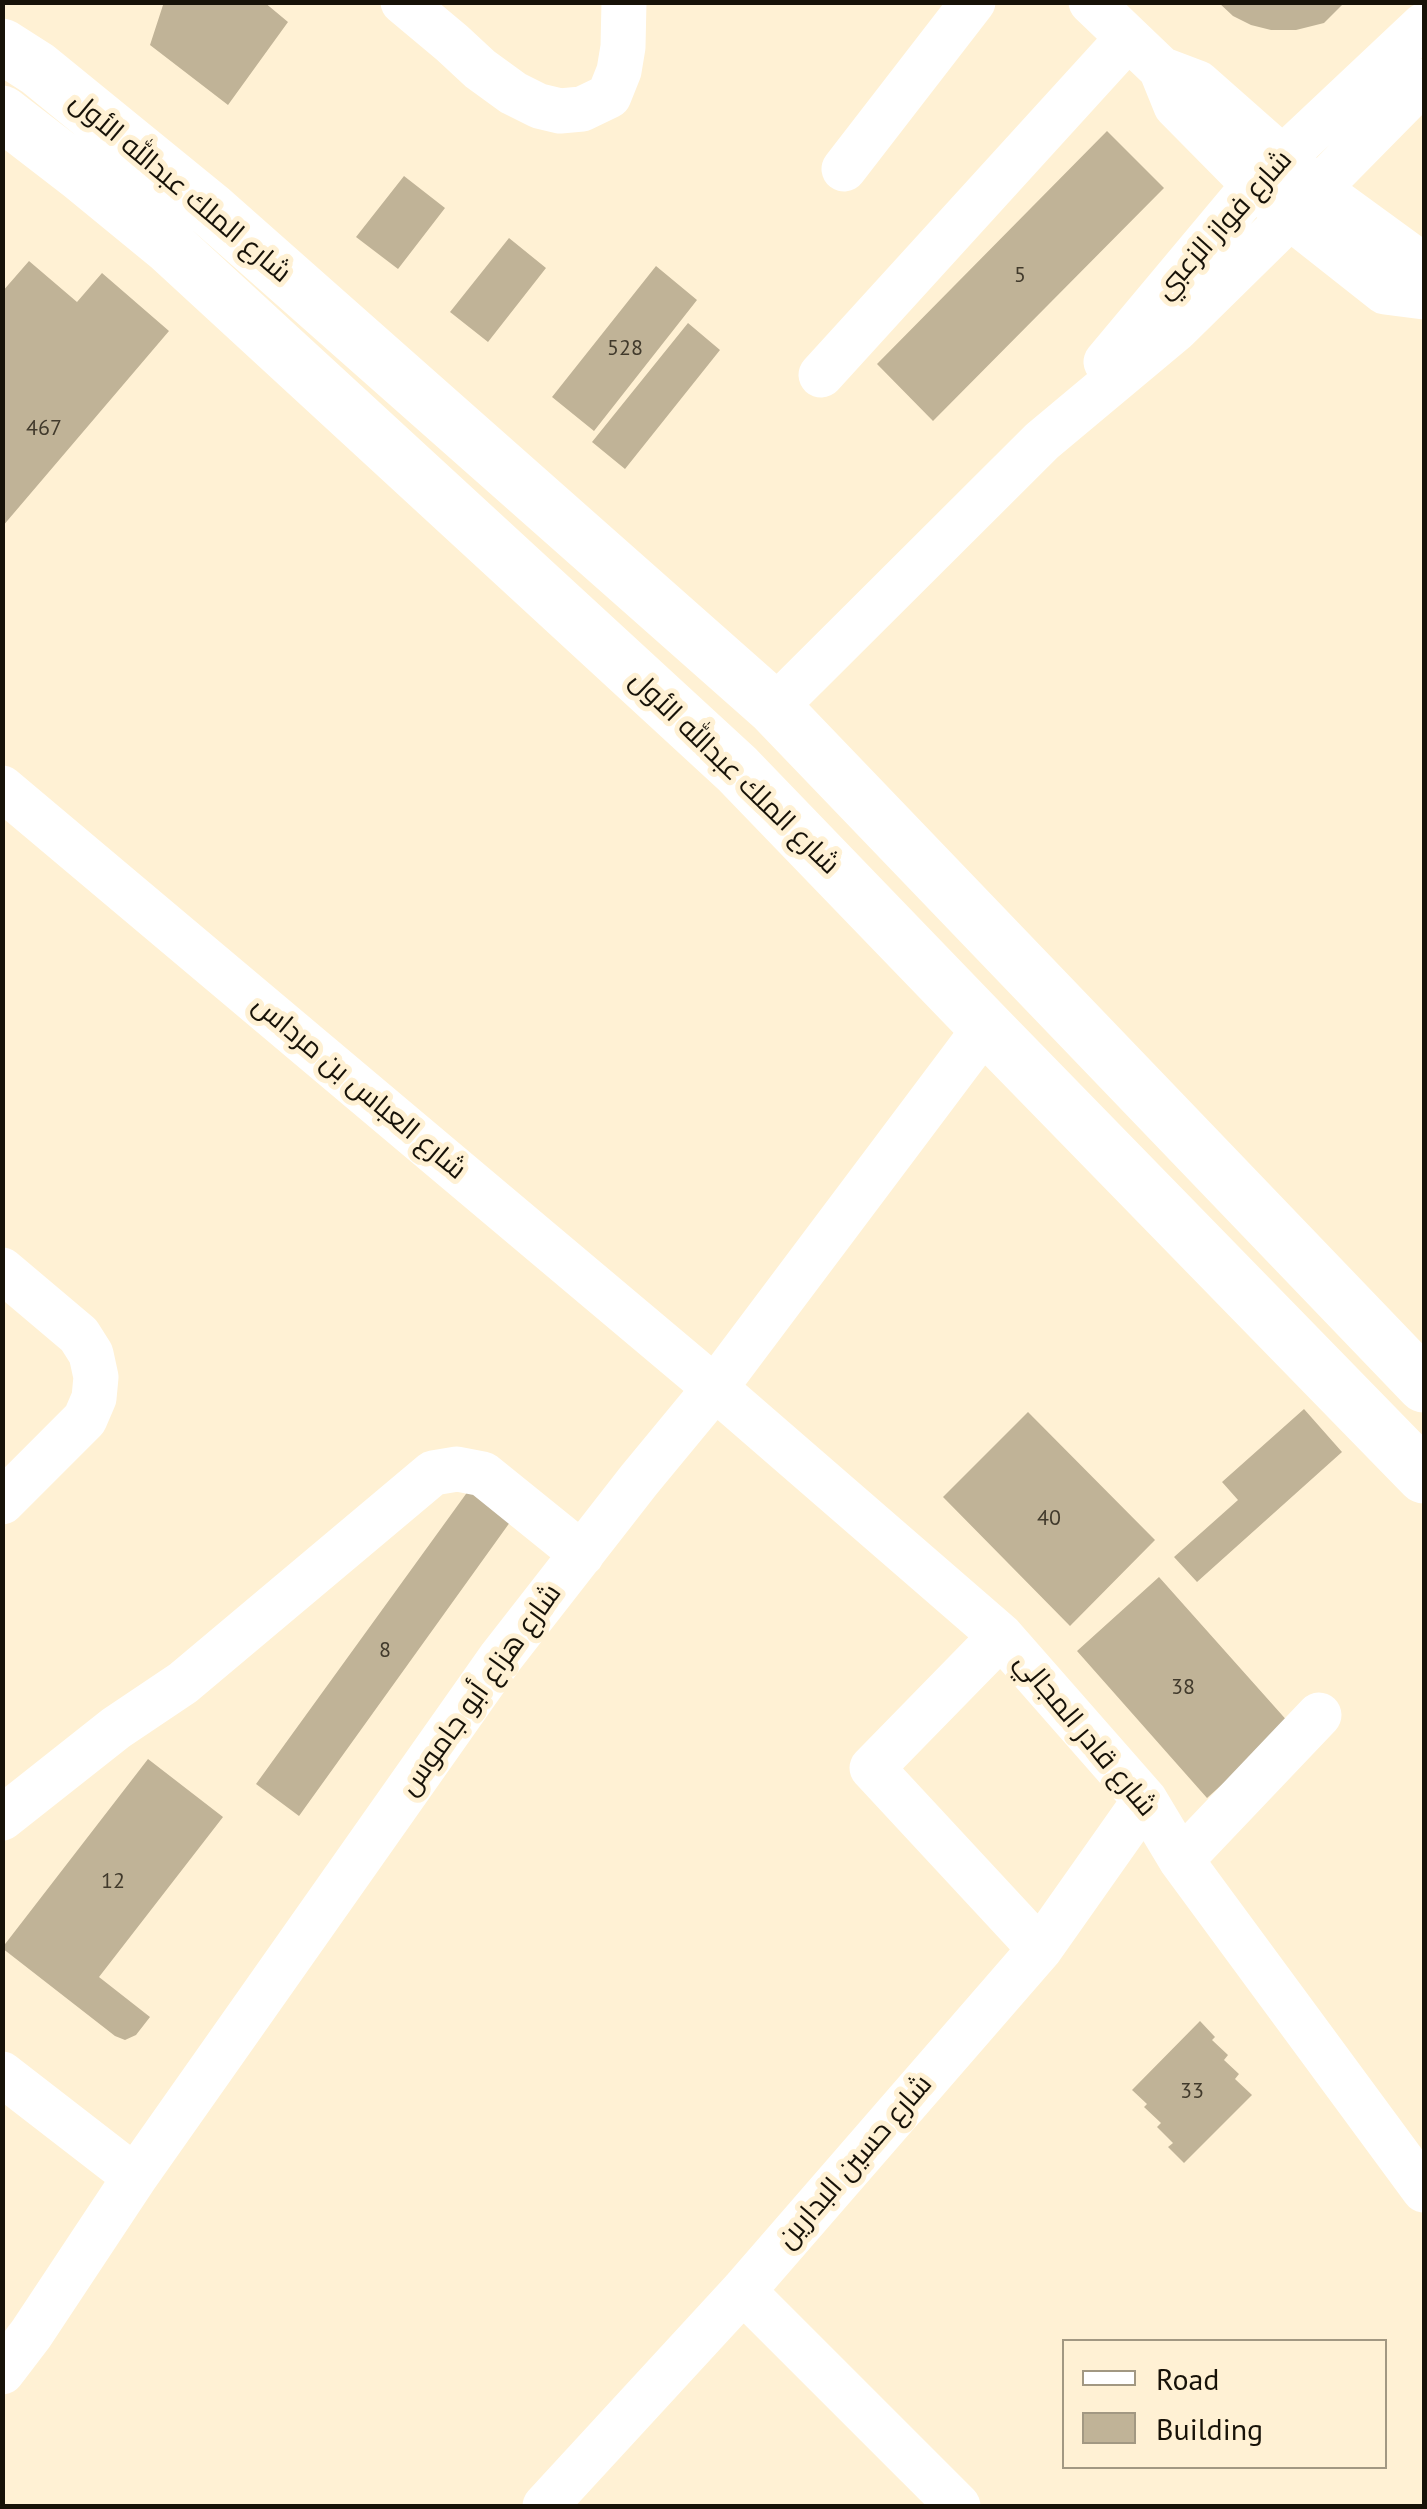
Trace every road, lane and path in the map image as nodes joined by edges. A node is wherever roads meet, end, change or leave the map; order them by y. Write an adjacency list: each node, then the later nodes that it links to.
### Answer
1 (403, 2): 2 (street)
2 (624, 2)
3 (974, 2): 10 (street)
4 (1091, 2): 6 (street)
5 (1424, 25): 11 (street, شارع فواز الزعبي)
6 (1128, 38): 11 (street); 14 (street)
7 (2, 46): 16 (main road, شارع الملك عبدالله الأول)
8 (1424, 81): 12 (street, شارع فواز الزعبي)
9 (3, 114): 18 (main road, شارع الملك عبدالله الأول)
10 (844, 169)
11 (1268, 172): 12 (street); 15 (street, شارع فواز الزعبي)
12 (1304, 203): 13 (street); 15 (street, شارع فواز الزعبي)
13 (1424, 295)
14 (820, 375)
15 (1042, 441): 16 (street, شارع فواز الزعبي)
16 (774, 708): 20 (main road, شارع الملك عبدالله الأول)
17 (2, 788): 21 (street, شارع العباس بن مرداس)
18 (986, 1027): 21 (street, شارع هزاع أبو جاموس); 22 (main road, شارع الملك عبدالله الأول)
19 (2, 1270): 23 (street)
20 (1424, 1385)
21 (715, 1388): 24 (street, شارع هزاع أبو جاموس); 25 (street, شارع قادر المجالي)
22 (1424, 1476)
23 (2, 1502)
24 (582, 1554): 28 (street); 32 (street, شارع هزاع أبو جاموس)
25 (1001, 1636): 27 (street, شارع قادر المجالي); 30 (street)
26 (1319, 1715): 29 (street)
27 (1145, 1800): 29 (street, شارع قادر المجالي); 30 (street, شارع حسين البدارين)
28 (2, 1818)
29 (1181, 1860): 33 (street, شارع قادر المجالي)
30 (1040, 1949): 34 (street, شارع حسين البدارين)
31 (2, 2074): 32 (street)
32 (135, 2177): 35 (street, شارع هزاع أبو جاموس)
33 (1424, 2190)
34 (743, 2291): 36 (street, شارع حسين البدارين); 37 (street)
35 (2, 2372)
36 (545, 2506)
37 (958, 2506)

